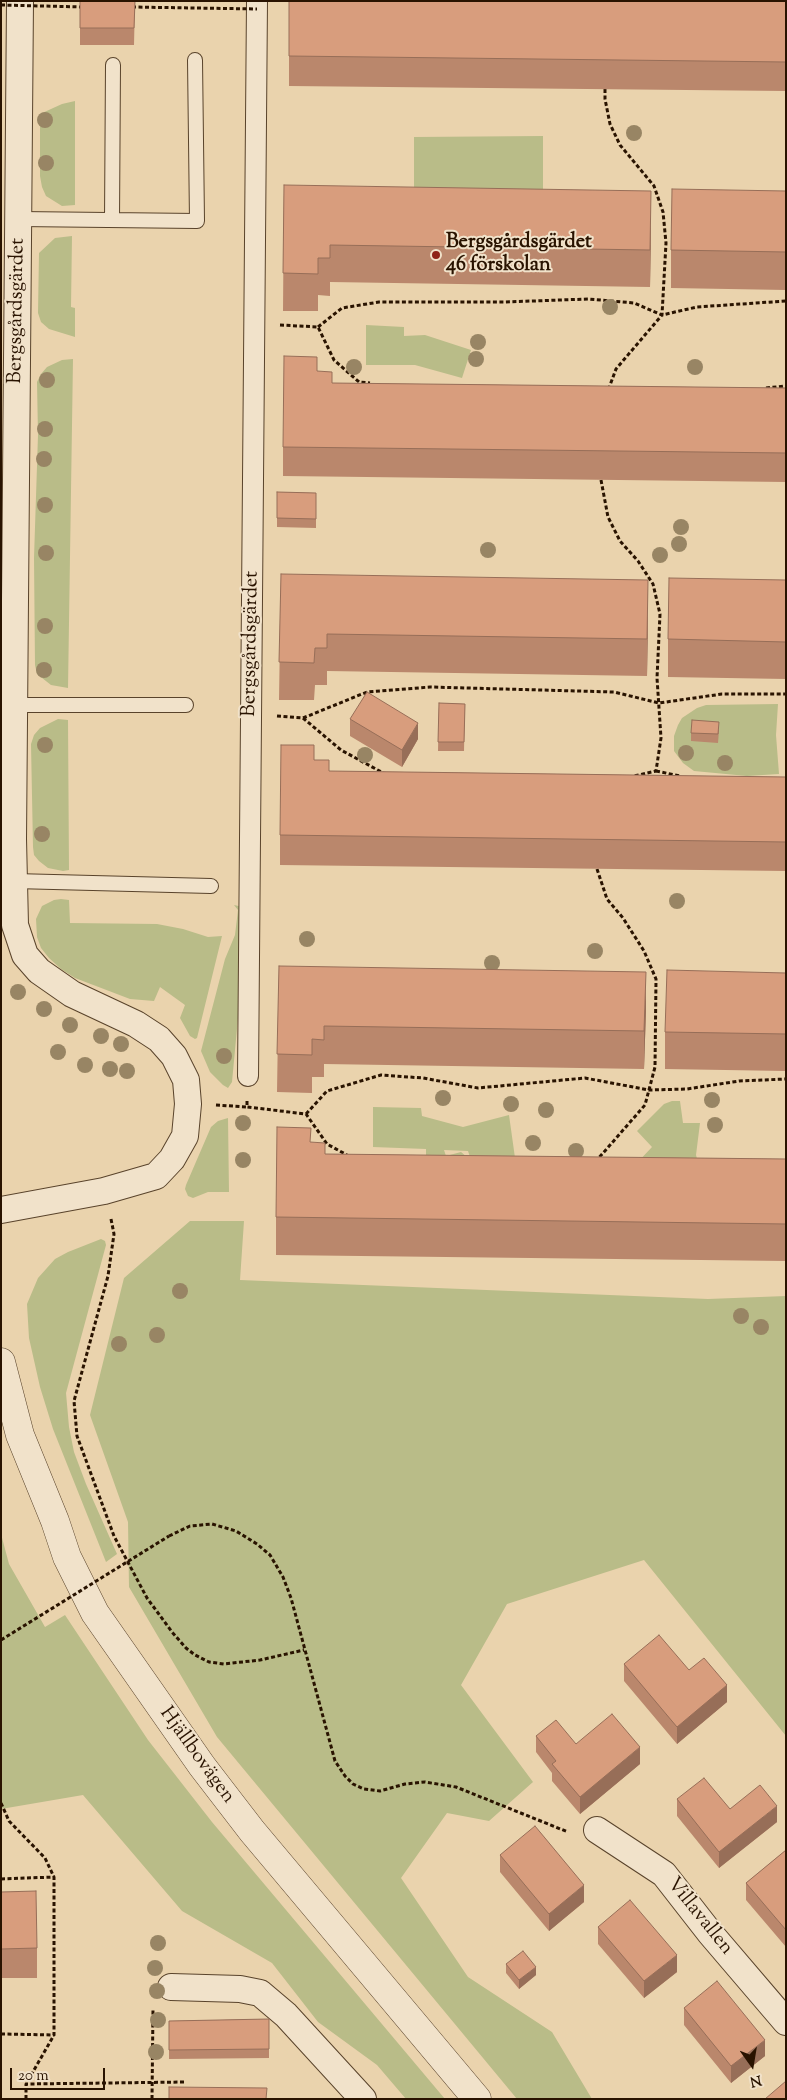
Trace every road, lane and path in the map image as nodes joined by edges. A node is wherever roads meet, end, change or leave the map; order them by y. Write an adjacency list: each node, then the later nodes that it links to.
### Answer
1 (20, 1): 9 (street, Bergsgårdsgärdet)
2 (1, 5): 4 (path, bridge)
3 (257, 5): 5 (path, bridge); 13 (street, Bergsgårdsgärdet)
4 (87, 6)
5 (126, 7)
6 (195, 60): 10 (lane)
7 (113, 65): 10 (lane)
8 (606, 89): 12 (path)
9 (19, 219): 10 (lane); 23 (street, Bergsgårdsgärdet)
10 (112, 220)
11 (786, 301): 12 (path)
12 (662, 315): 14 (path); 18 (path)
13 (255, 323): 14 (path); 24 (street, Bergsgårdsgärdet)
14 (318, 328): 15 (path)
15 (377, 384)
16 (786, 386): 17 (path)
17 (761, 389)
18 (618, 391)
19 (601, 480): 21 (path)
20 (786, 694): 21 (path)
21 (658, 703): 25 (path); 26 (path)
22 (186, 705): 23 (lane)
23 (14, 706): 31 (street, Bergsgårdsgärdet)
24 (251, 713): 25 (path); 33 (street, Bergsgårdsgärdet)
25 (303, 718): 27 (path)
26 (656, 771): 28 (path); 29 (path)
27 (394, 774)
28 (632, 776)
29 (681, 776)
30 (597, 868): 35 (path)
31 (14, 881): 32 (lane); 39 (street, Bergsgårdsgärdet)
32 (211, 886)
33 (248, 1076): 36 (path)
34 (786, 1079): 35 (path)
35 (649, 1090): 36 (path); 38 (path)
36 (306, 1114): 37 (path)
37 (350, 1157)
38 (594, 1164)
39 (104, 1191): 40 (street, Bergsgårdsgärdet); 43 (path)
40 (1, 1210)
41 (1, 1362): 58 (street, Hjällbovägen)
42 (1, 1640): 43 (path, bridge)
43 (304, 1650): 45 (path)
44 (1, 1804): 46 (path)
45 (597, 1830): 49 (street, Villavallen)
46 (54, 1877): 47 (path); 51 (path)
47 (1, 1879)
48 (171, 1987): 52 (path); 57 (street)
49 (786, 2022)
50 (1, 2034): 51 (path)
51 (54, 2034): 54 (path)
52 (152, 2082): 53 (path); 54 (path); 56 (path)
53 (185, 2082)
54 (26, 2084): 55 (path)
55 (26, 2099)
56 (152, 2099)
57 (363, 2099)
58 (478, 2099)

